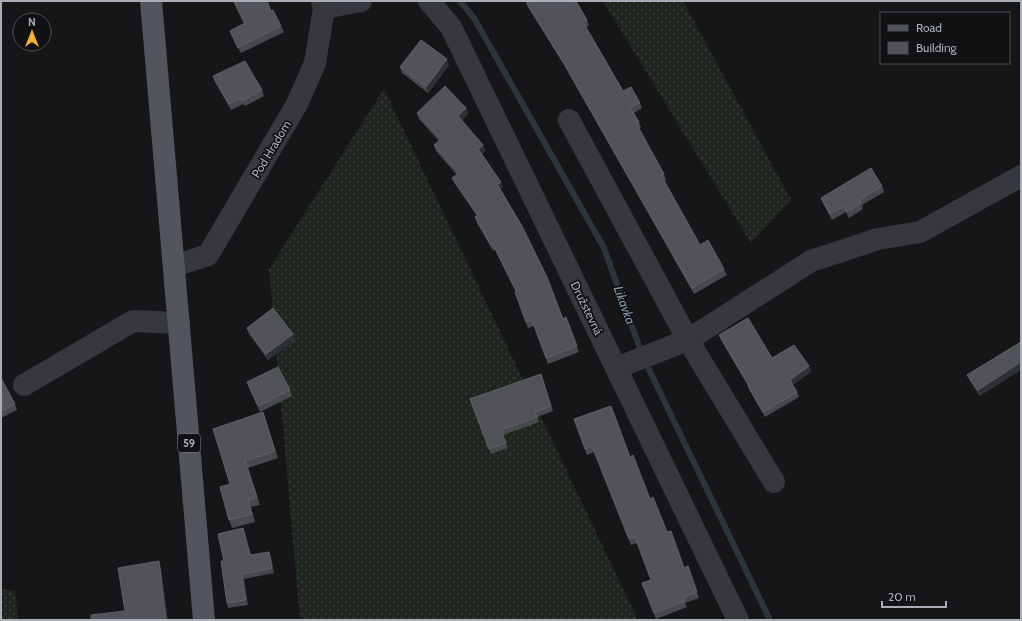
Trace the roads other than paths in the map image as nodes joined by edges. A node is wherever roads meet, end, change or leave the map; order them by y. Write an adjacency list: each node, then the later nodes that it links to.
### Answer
1 (151, 1): 7 (main road, 59)
2 (361, 1): 4 (street)
3 (429, 1): 10 (street, Družstevná)
4 (323, 4): 7 (street, Pod Hradom)
5 (569, 120): 9 (street)
6 (1021, 176): 9 (street)
7 (174, 266): 8 (main road, 59)
8 (179, 323): 11 (street); 13 (main road, 59)
9 (688, 340): 10 (street); 12 (street)
10 (616, 368): 14 (street, Družstevná)
11 (24, 385)
12 (774, 482)
13 (204, 620)
14 (738, 620)

